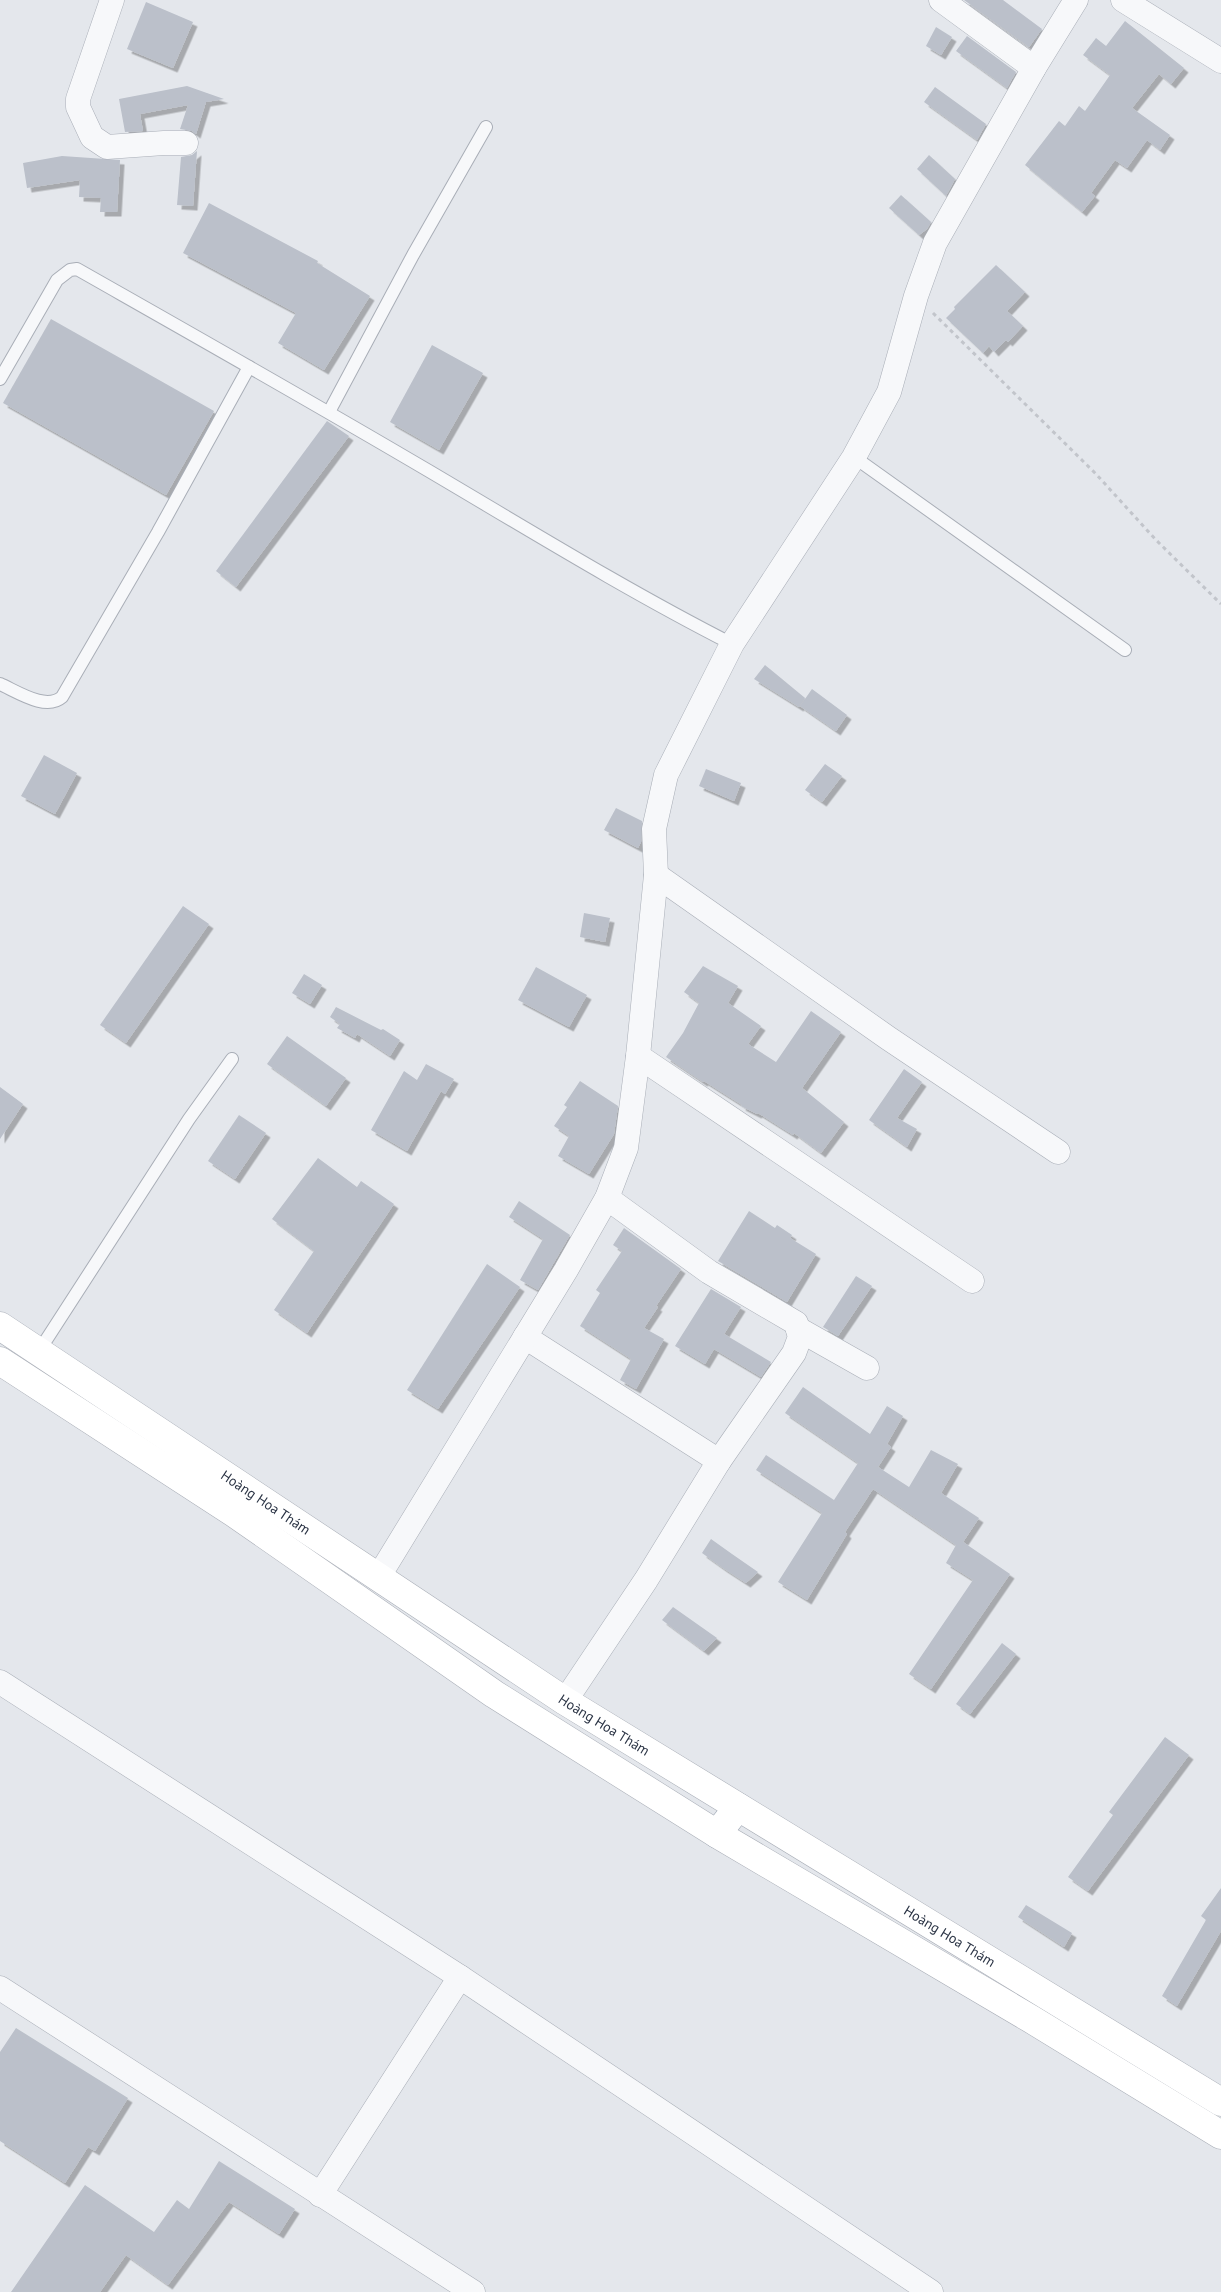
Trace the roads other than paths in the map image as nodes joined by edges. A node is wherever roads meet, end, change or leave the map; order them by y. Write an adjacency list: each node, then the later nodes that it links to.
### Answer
1 (112, 0): 8 (street)
2 (941, 0): 6 (street)
3 (1076, 0): 6 (street)
4 (1123, 0): 5 (street)
5 (1221, 61)
6 (1034, 68): 12 (street)
7 (486, 127): 11 (lane)
8 (186, 144)
9 (250, 367): 10 (lane); 11 (lane); 15 (lane)
10 (0, 379)
11 (329, 412): 13 (lane)
12 (854, 457): 13 (street); 14 (lane)
13 (732, 644): 16 (street)
14 (1125, 650)
15 (0, 684)
16 (656, 875): 17 (street); 19 (street)
17 (638, 1056): 20 (street); 21 (street)
18 (232, 1059): 25 (lane)
19 (1058, 1152)
20 (607, 1198): 23 (street); 24 (street)
21 (972, 1281)
22 (0, 1326): 25 (main road, Hoàng Hoa Thám)
23 (798, 1329): 27 (street); 28 (street)
24 (525, 1337): 28 (street); 29 (street)
25 (39, 1352): 29 (main road, Hoàng Hoa Thám)
26 (0, 1361): 33 (main road, Hoàng Hoa Thám)
27 (867, 1368)
28 (719, 1461): 31 (street)
29 (379, 1576): 31 (main road, Hoàng Hoa Thám)
30 (0, 1682): 34 (street)
31 (565, 1701): 32 (main road, Hoàng Hoa Thám)
32 (738, 1807): 33 (main road); 36 (main road, Hoàng Hoa Thám)
33 (717, 1834): 37 (main road, Hoàng Hoa Thám)
34 (460, 1977): 38 (street); 40 (street)
35 (0, 1988): 38 (street)
36 (1221, 2102)
37 (1221, 2135)
38 (320, 2194): 39 (street)
39 (473, 2292)
40 (931, 2292)

